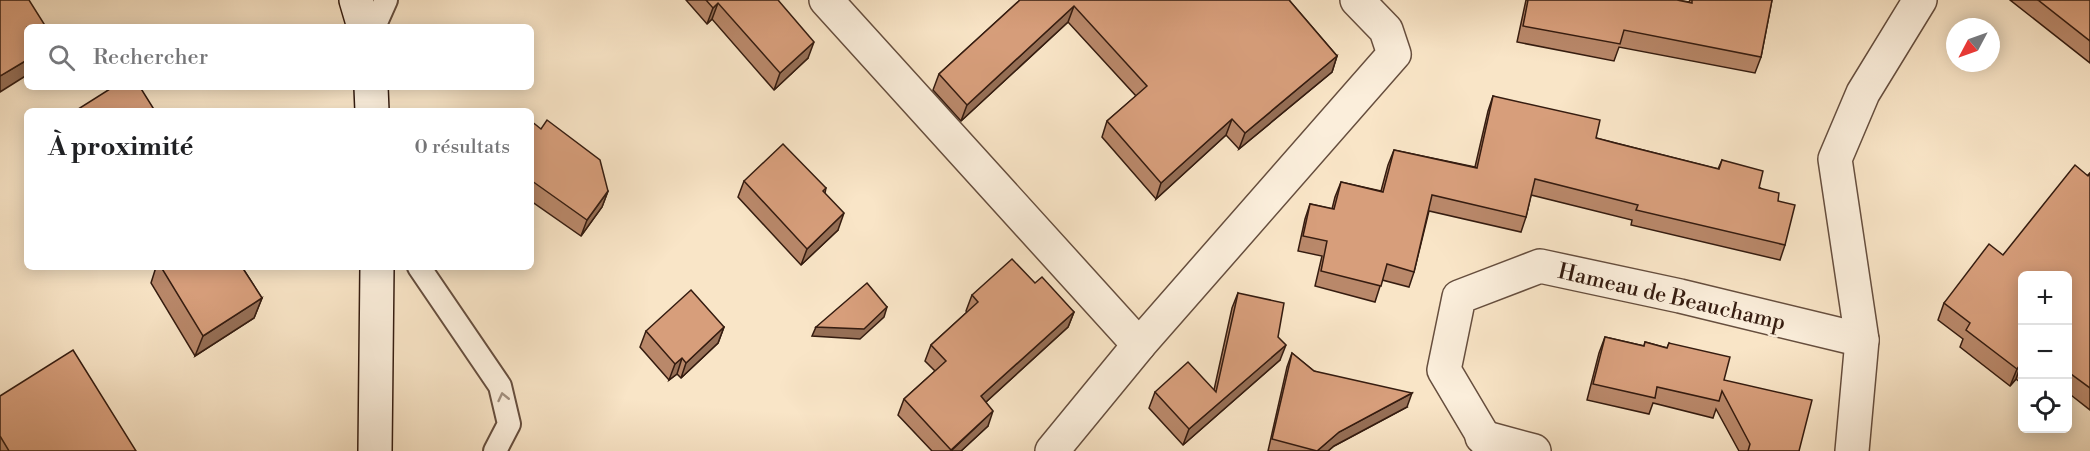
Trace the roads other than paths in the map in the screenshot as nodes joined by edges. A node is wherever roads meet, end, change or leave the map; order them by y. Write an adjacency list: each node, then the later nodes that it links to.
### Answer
1 (356, 0): 6 (street)
2 (386, 0): 7 (lane)
3 (826, 0): 13 (street)
4 (1357, 0): 13 (street)
5 (1920, 0): 12 (street)
6 (363, 24)
7 (375, 24)
8 (371, 90): 9 (street)
9 (372, 108)
10 (377, 270): 15 (street)
11 (421, 270): 16 (lane, one-way to 11)
12 (1862, 340): 14 (street, Hameau de Beauchamp); 19 (street)
13 (1139, 345): 17 (street)
14 (1487, 444): 18 (street, Hameau de Beauchamp)
15 (375, 451)
16 (495, 451)
17 (1052, 451)
18 (1534, 451)
19 (1852, 451)

